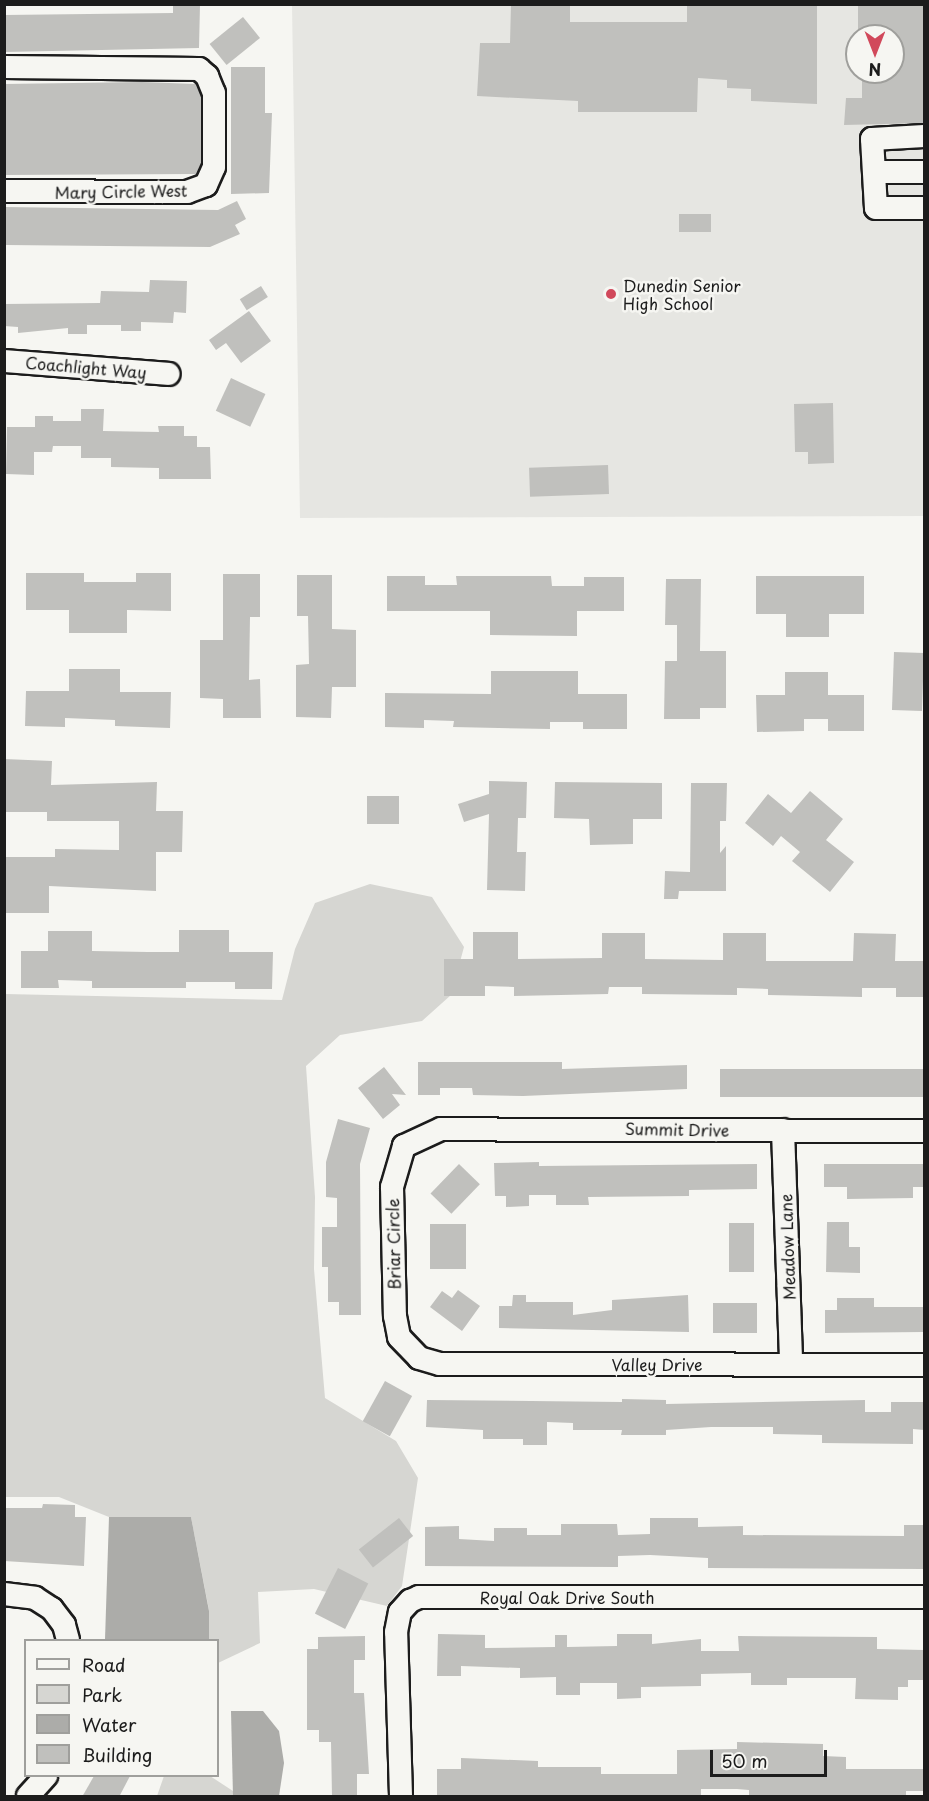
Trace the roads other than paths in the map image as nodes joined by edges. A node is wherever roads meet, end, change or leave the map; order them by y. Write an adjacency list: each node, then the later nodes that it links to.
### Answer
1 (4, 68): 5 (street, Mary Circle West)
2 (924, 136): 3 (street)
3 (876, 172): 4 (street); 6 (street)
4 (924, 172)
5 (4, 191)
6 (924, 208)
7 (4, 361): 8 (street, Coachlight Way)
8 (168, 374)
9 (430, 1130): 10 (street, Summit Drive); 12 (street, Briar Circle)
10 (783, 1130): 11 (street, Summit Drive); 13 (street, Meadow Lane)
11 (924, 1131)
12 (399, 1337): 13 (street, Valley Drive)
13 (792, 1364): 14 (street, Valley Drive)
14 (924, 1365)
15 (4, 1594): 17 (street)
16 (924, 1598): 20 (street, Royal Oak Drive South)
17 (68, 1639)
18 (45, 1777): 19 (street)
19 (28, 1797)
20 (401, 1797)

